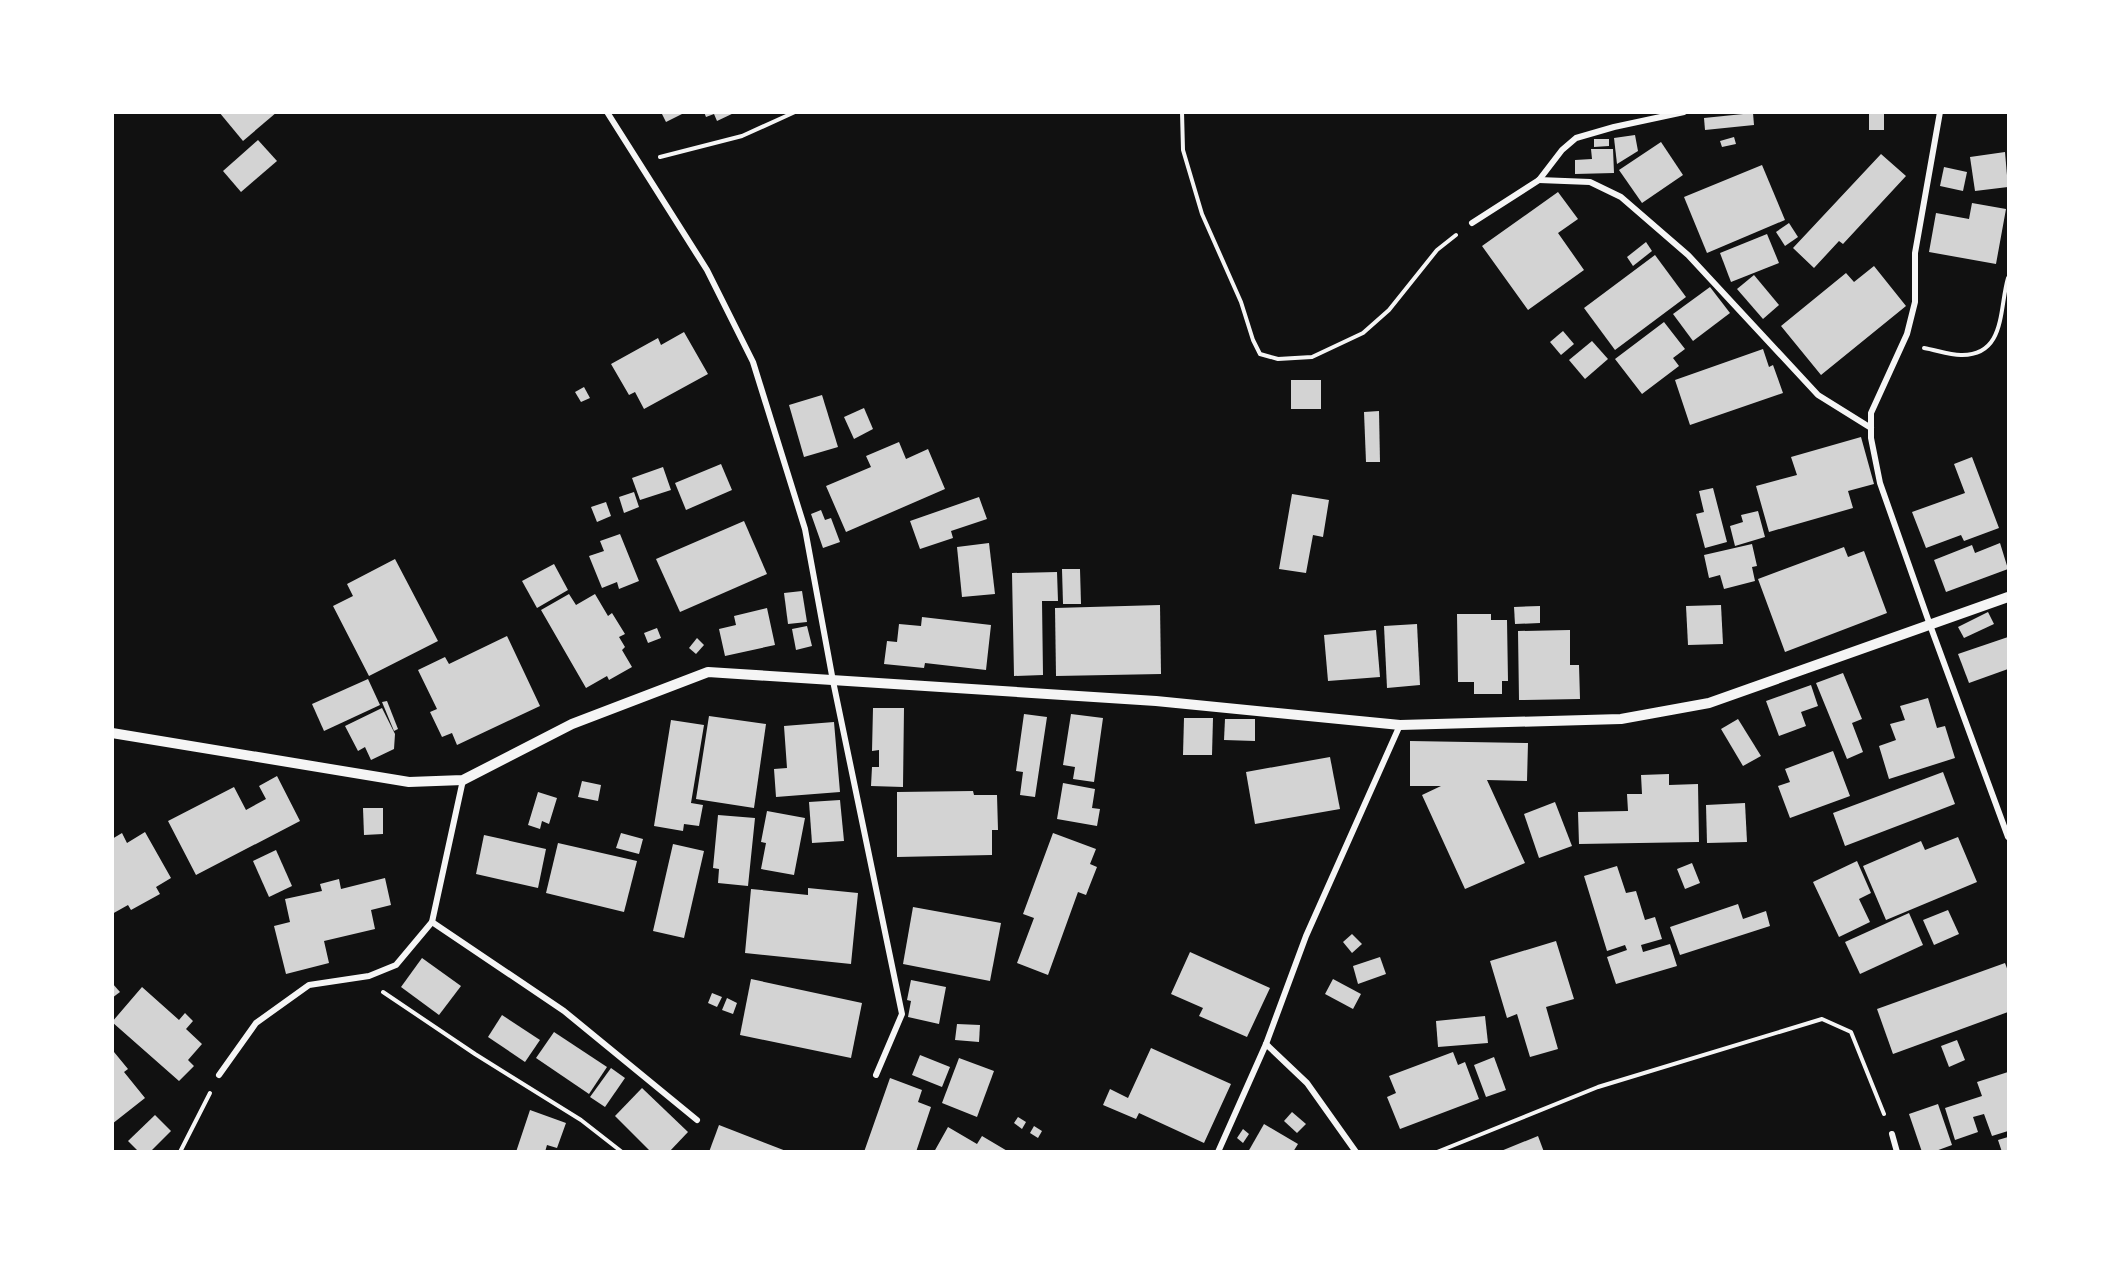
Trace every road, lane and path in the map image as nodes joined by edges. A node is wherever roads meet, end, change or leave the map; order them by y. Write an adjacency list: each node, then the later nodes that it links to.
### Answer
1 (607, 112): 6 (street)
2 (795, 112): 6 (path)
3 (1182, 112): 8 (path)
4 (1684, 112): 7 (street)
5 (1940, 112): 10 (street)
6 (639, 162): 14 (street)
7 (1539, 180): 8 (street); 11 (street)
8 (1472, 223)
9 (2008, 278): 10 (path)
10 (1903, 343): 11 (street)
11 (1871, 428): 13 (street)
12 (2008, 597): 13 (street)
13 (1930, 625): 15 (street); 18 (street)
14 (833, 681): 15 (street); 17 (street); 23 (street)
15 (1400, 725): 21 (street)
16 (112, 733): 17 (street)
17 (463, 780): 19 (street)
18 (2008, 837)
19 (432, 922): 20 (street); 24 (street)
20 (369, 976): 22 (street); 27 (path)
21 (1266, 1044): 28 (street); 29 (street)
22 (219, 1075): 26 (path)
23 (876, 1075)
24 (697, 1120)
25 (1892, 1134): 30 (path); 31 (street)
26 (180, 1152)
27 (622, 1152)
28 (1218, 1152)
29 (1356, 1152)
30 (1437, 1152)
31 (1897, 1152)

